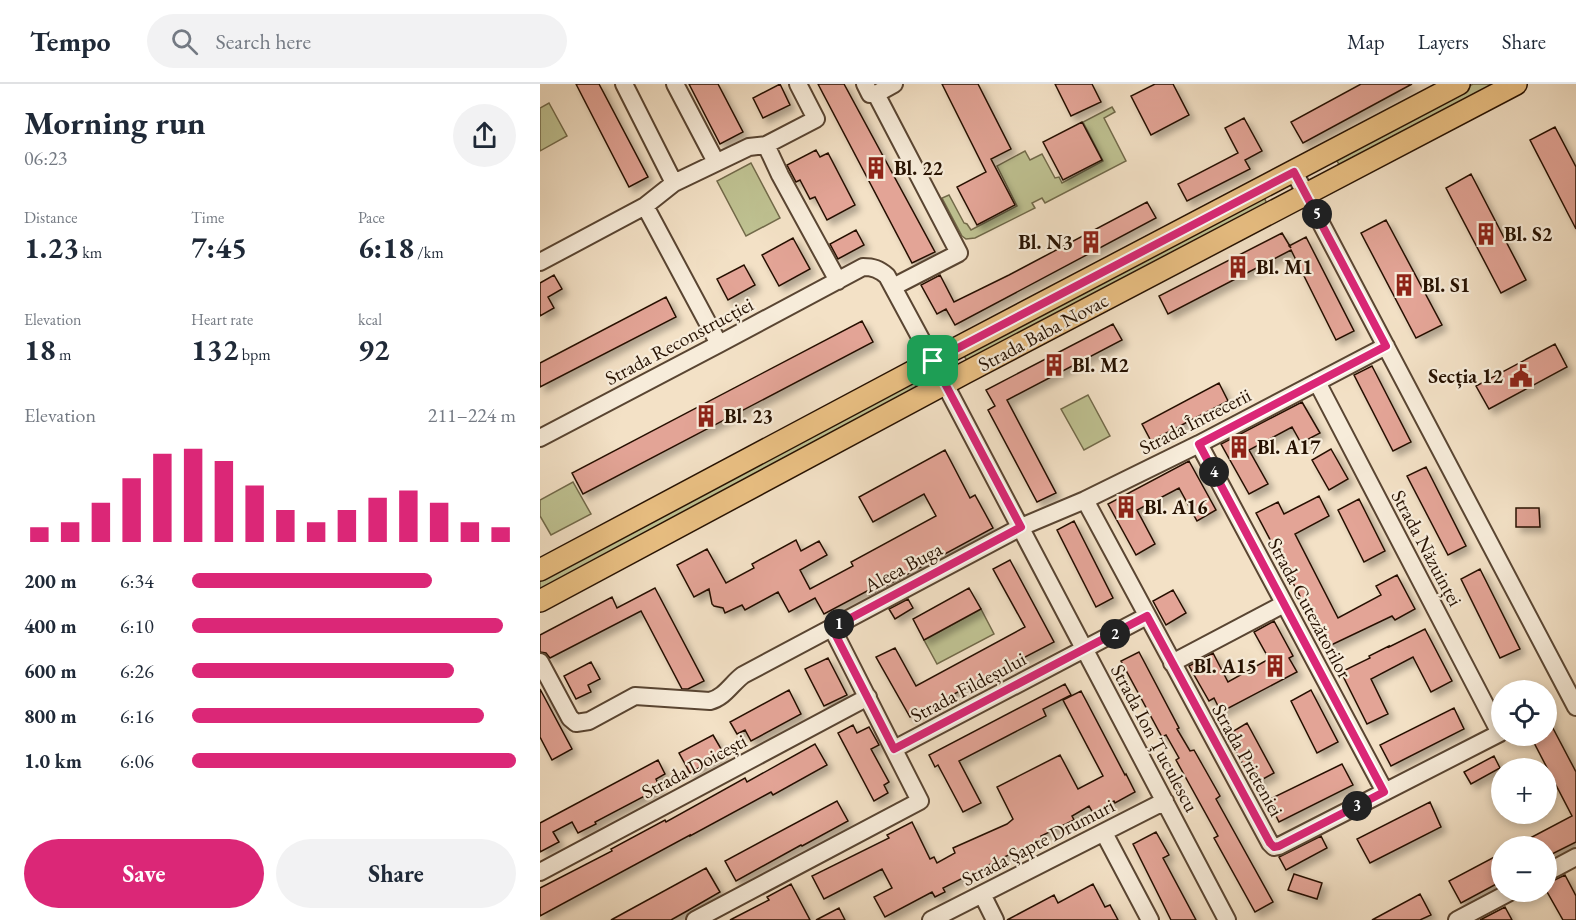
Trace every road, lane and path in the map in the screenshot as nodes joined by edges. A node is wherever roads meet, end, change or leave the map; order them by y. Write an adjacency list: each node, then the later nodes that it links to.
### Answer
1 (624, 84): 11 (street)
2 (675, 84): 9 (street)
3 (798, 84): 8 (street)
4 (894, 84): 7 (street)
5 (1459, 84): 10 (main road, Strada Baba Novac)
6 (1514, 84): 12 (main road, Strada Baba Novac)
7 (870, 89): 16 (street)
8 (766, 144): 9 (street); 15 (street)
9 (716, 162): 11 (street)
10 (1294, 172): 12 (street); 19 (main road, Strada Baba Novac)
11 (674, 183): 13 (street)
12 (1306, 194): 18 (street); 21 (main road, Strada Baba Novac)
13 (645, 206): 14 (street); 17 (street)
14 (540, 262)
15 (837, 281): 16 (street); 17 (street, Strada Reconstrucției)
16 (893, 287): 19 (street)
17 (719, 344): 22 (street, Strada Reconstrucției)
18 (1386, 346): 20 (street, Strada Întrecerii); 35 (street)
19 (933, 361): 21 (street, Strada Ion Țuculescu); 26 (main road, Strada Baba Novac)
20 (1317, 382): 23 (street, Strada Întrecerii); 36 (street, Strada Năzuinței)
21 (945, 384): 25 (street, Strada Ion Țuculescu); 27 (main road, Strada Baba Novac)
22 (540, 438)
23 (1199, 444): 24 (street, Strada Întrecerii); 28 (street, Strada Cutezătorilor)
24 (1084, 500): 25 (street, Strada Întrecerii); 29 (street, Strada Prieteniei)
25 (1021, 527): 30 (street, Aleea Buga); 31 (street, Strada Ion Țuculescu)
26 (540, 570)
27 (540, 601)
28 (1284, 604): 33 (street); 39 (street, Strada Cutezătorilor)
29 (1147, 616): 31 (street, Strada Fildeșului); 33 (street, Strada Prieteniei)
30 (832, 628): 32 (street, Aleea Buga); 34 (street)
31 (1085, 650): 38 (street, Strada Fildeșului); 40 (street, Strada Ion Țuculescu)
32 (540, 662)
33 (1172, 663): 39 (street, Strada Prieteniei)
34 (868, 698): 38 (street); 44 (street, Strada Doicești)
35 (1576, 706)
36 (1491, 716)
37 (1491, 738): 39 (street, Strada Prieteniei)
38 (894, 749): 47 (street)
39 (1384, 792)
40 (1165, 801): 41 (street, Strada Șapte Drumuri); 51 (street, Strada Ion Țuculescu)
41 (1104, 833): 45 (street, Strada Șapte Drumuri); 50 (street)
42 (1576, 857): 43 (street)
43 (1557, 867)
44 (540, 872)
45 (982, 894): 48 (street, Strada Șapte Drumuri); 49 (street)
46 (1491, 902): 52 (street)
47 (695, 920)
48 (931, 920)
49 (995, 920)
50 (1150, 920)
51 (1227, 920)
52 (1457, 920)

